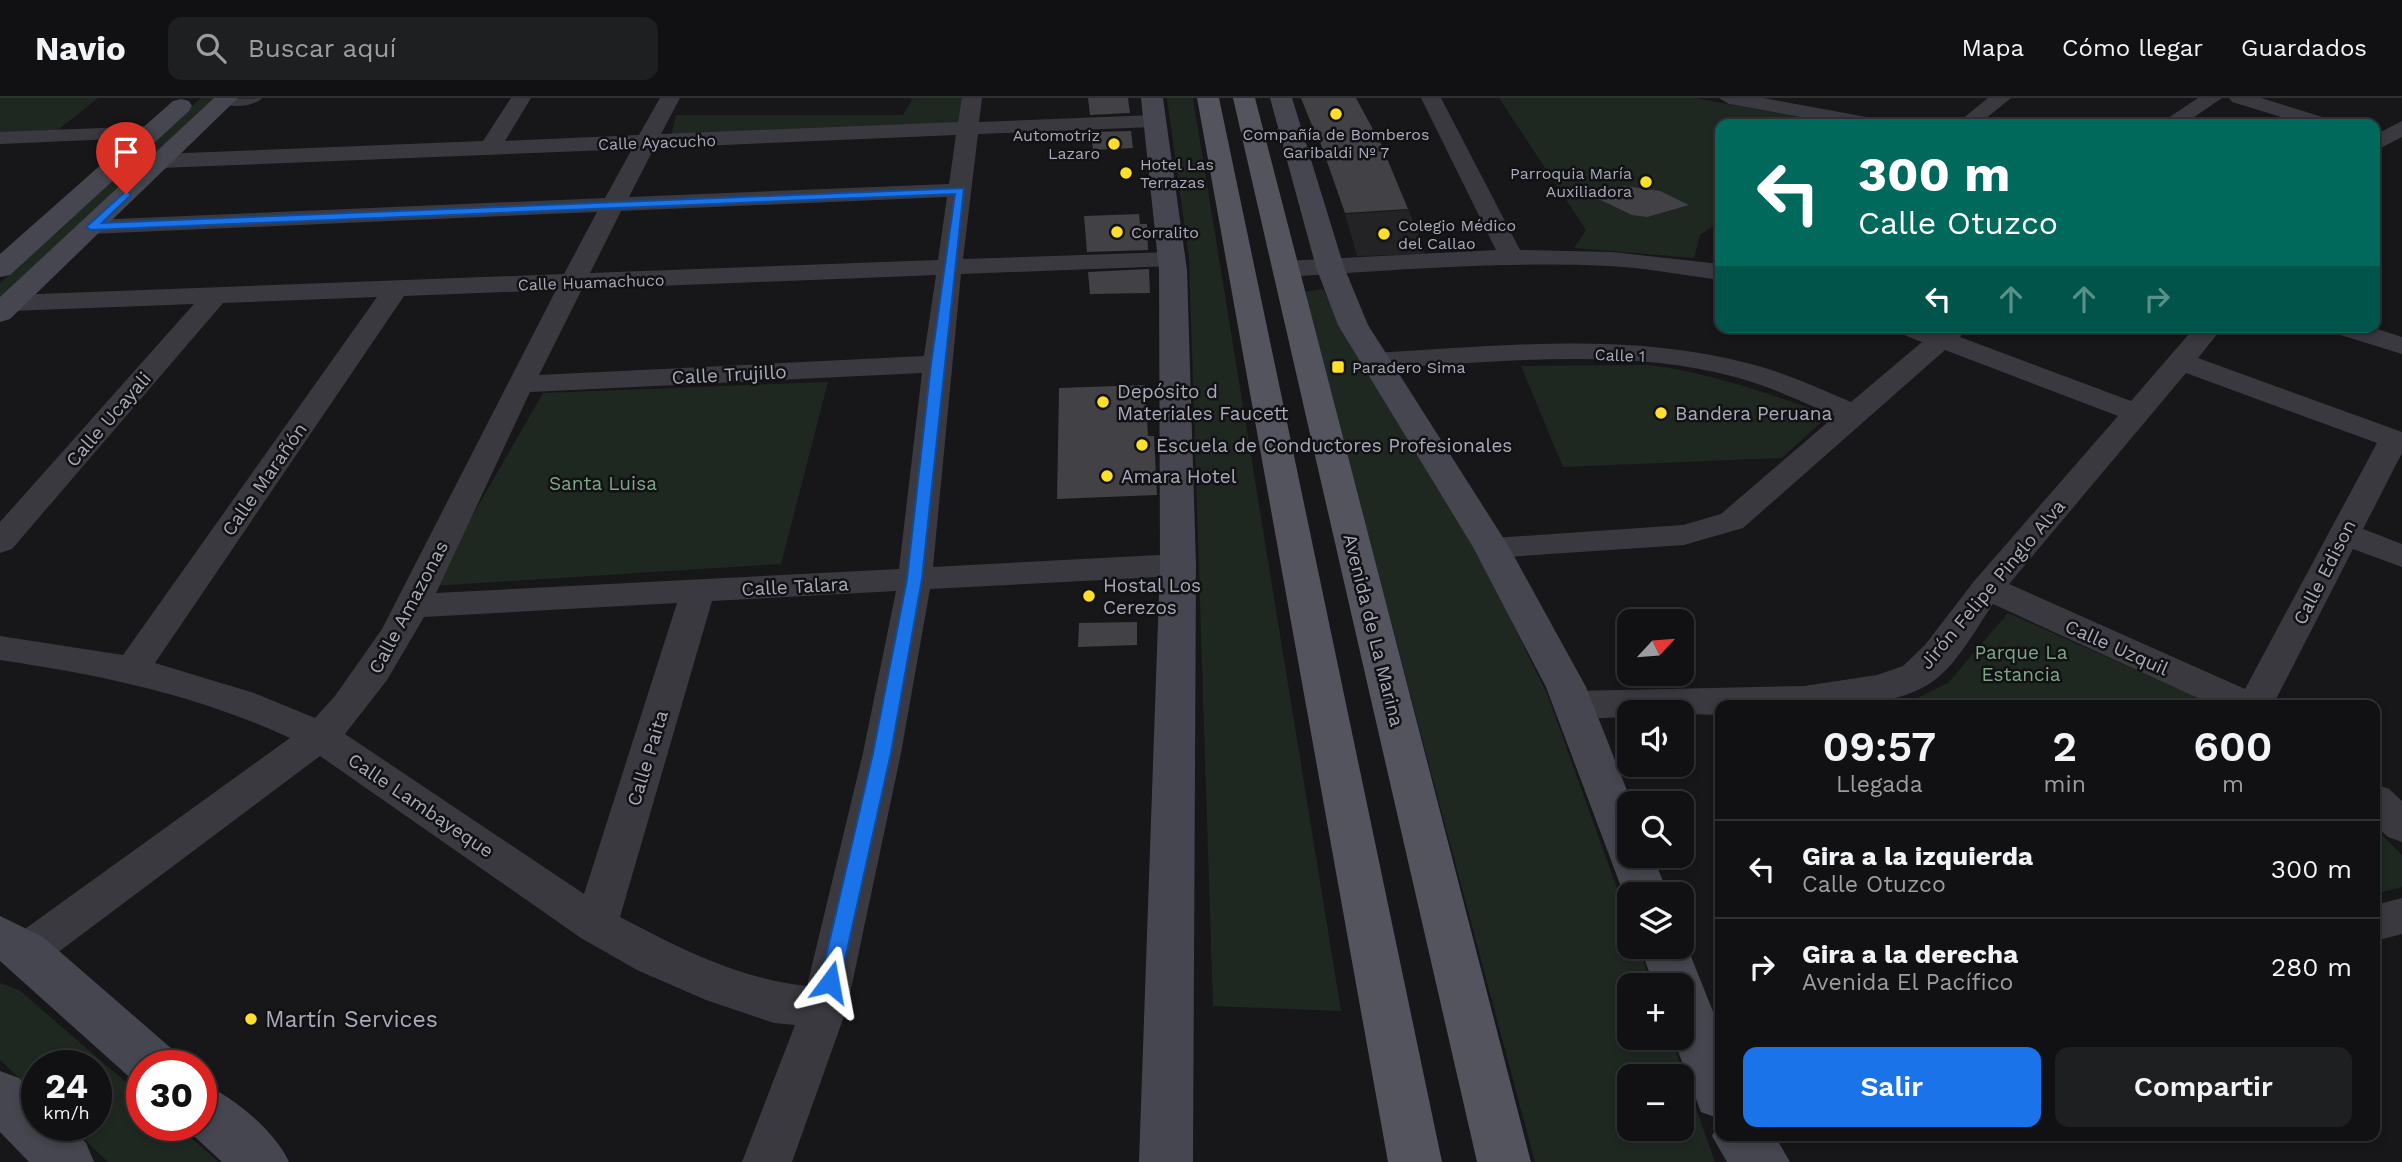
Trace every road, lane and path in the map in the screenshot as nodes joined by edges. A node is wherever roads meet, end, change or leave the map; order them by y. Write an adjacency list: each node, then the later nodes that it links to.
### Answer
1 (191, 98): 21 (main road)
2 (235, 98): 26 (main road)
3 (521, 98): 25 (street)
4 (670, 98): 24 (street, Calle Amazonas)
5 (972, 98): 20 (street)
6 (1208, 98): 89 (main road)
7 (1244, 98): 35 (main road, Avenida de La Marina)
8 (1281, 98): 32 (main road)
9 (1431, 98): 30 (street)
10 (1729, 98): 15 (street)
11 (2212, 98): 17 (street)
12 (2239, 98): 18 (street)
13 (1997, 99): 16 (street)
14 (1153, 110): 20 (street, Calle Ayacucho); 31 (main road)
15 (1844, 119)
16 (1972, 119)
17 (2178, 119)
18 (2308, 119)
19 (2402, 127): 23 (street)
20 (968, 130): 24 (street, Calle Ayacucho); 27 (street)
21 (152, 132): 22 (street); 34 (main road)
22 (0, 138)
23 (2380, 140)
24 (646, 142): 25 (street, Calle Ayacucho); 28 (street, Calle Amazonas)
25 (489, 149): 26 (street, Calle Ayacucho)
26 (160, 161): 29 (main road)
27 (961, 190): 28 (street); 33 (street)
28 (611, 205): 29 (street); 37 (street, Calle Amazonas)
29 (91, 227): 40 (main road)
30 (1512, 258): 32 (street); 36 (street)
31 (1171, 259): 33 (street, Calle Huamachuco); 56 (main road)
32 (1330, 267): 35 (street); 45 (main road)
33 (951, 268): 37 (street, Calle Huamachuco); 47 (street)
34 (0, 269)
35 (1285, 269): 90 (main road, Avenida de La Marina)
36 (1715, 271)
37 (571, 283): 38 (street, Calle Huamachuco); 48 (street, Calle Amazonas)
38 (396, 289): 39 (street, Calle Huamachuco); 62 (street, Calle Marañón)
39 (216, 295): 40 (street, Calle Huamachuco); 53 (street, Calle Ucayali)
40 (6, 308)
41 (1949, 333): 49 (street); 50 (street)
42 (2205, 333): 46 (street, Jirón Felipe Pinglo Alva)
43 (2362, 333): 44 (street)
44 (2402, 346)
45 (1373, 361): 50 (street, Calle 1); 54 (main road)
46 (2180, 361): 49 (street, Jirón Felipe Pinglo Alva); 51 (street)
47 (937, 364): 48 (street, Calle Trujillo); 57 (street)
48 (521, 384): 60 (street, Calle Amazonas)
49 (2136, 413): 58 (street, Jirón Felipe Pinglo Alva)
50 (1856, 415): 54 (street)
51 (2398, 441): 52 (street, Calle Edison)
52 (2344, 533): 55 (street); 65 (street, Calle Edison)
53 (0, 542)
54 (1491, 547): 67 (main road)
55 (2402, 556)
56 (1178, 565): 57 (street, Calle Talara); 82 (main road)
57 (915, 579): 59 (street, Calle Talara); 76 (street)
58 (1987, 589): 63 (street, Jirón Felipe Pinglo Alva); 64 (street, Calle Uzquil)
59 (698, 590): 60 (street, Calle Talara); 74 (street, Calle Paita)
60 (411, 606): 68 (street, Calle Amazonas)
61 (0, 648): 62 (street, Calle Lambayeque)
62 (133, 668): 68 (street, Calle Lambayeque)
63 (1766, 700)
64 (2236, 700)
65 (2258, 700)
66 (1715, 701): 67 (street, Jirón Felipe Pinglo Alva)
67 (1575, 705): 70 (main road)
68 (320, 736): 74 (street, Calle Lambayeque); 75 (street, Calle Amazonas)
69 (2380, 805): 71 (street)
70 (1617, 819)
71 (2402, 826)
72 (2402, 916): 73 (street)
73 (2380, 922)
74 (596, 925): 76 (street, Calle Lambayeque)
75 (13, 945): 78 (main road)
76 (824, 1008): 87 (street)
77 (1700, 1020): 79 (main road)
78 (135, 1050)
79 (1715, 1076)
80 (0, 1096): 85 (main road)
81 (217, 1122): 86 (main road)
82 (1166, 1137): 88 (main road)
83 (1740, 1141): 91 (main road)
84 (1743, 1141): 92 (main road)
85 (67, 1162)
86 (262, 1162)
87 (767, 1162)
88 (1152, 1162)
89 (1415, 1162)
90 (1504, 1162)
91 (1747, 1162)
92 (1763, 1162)

